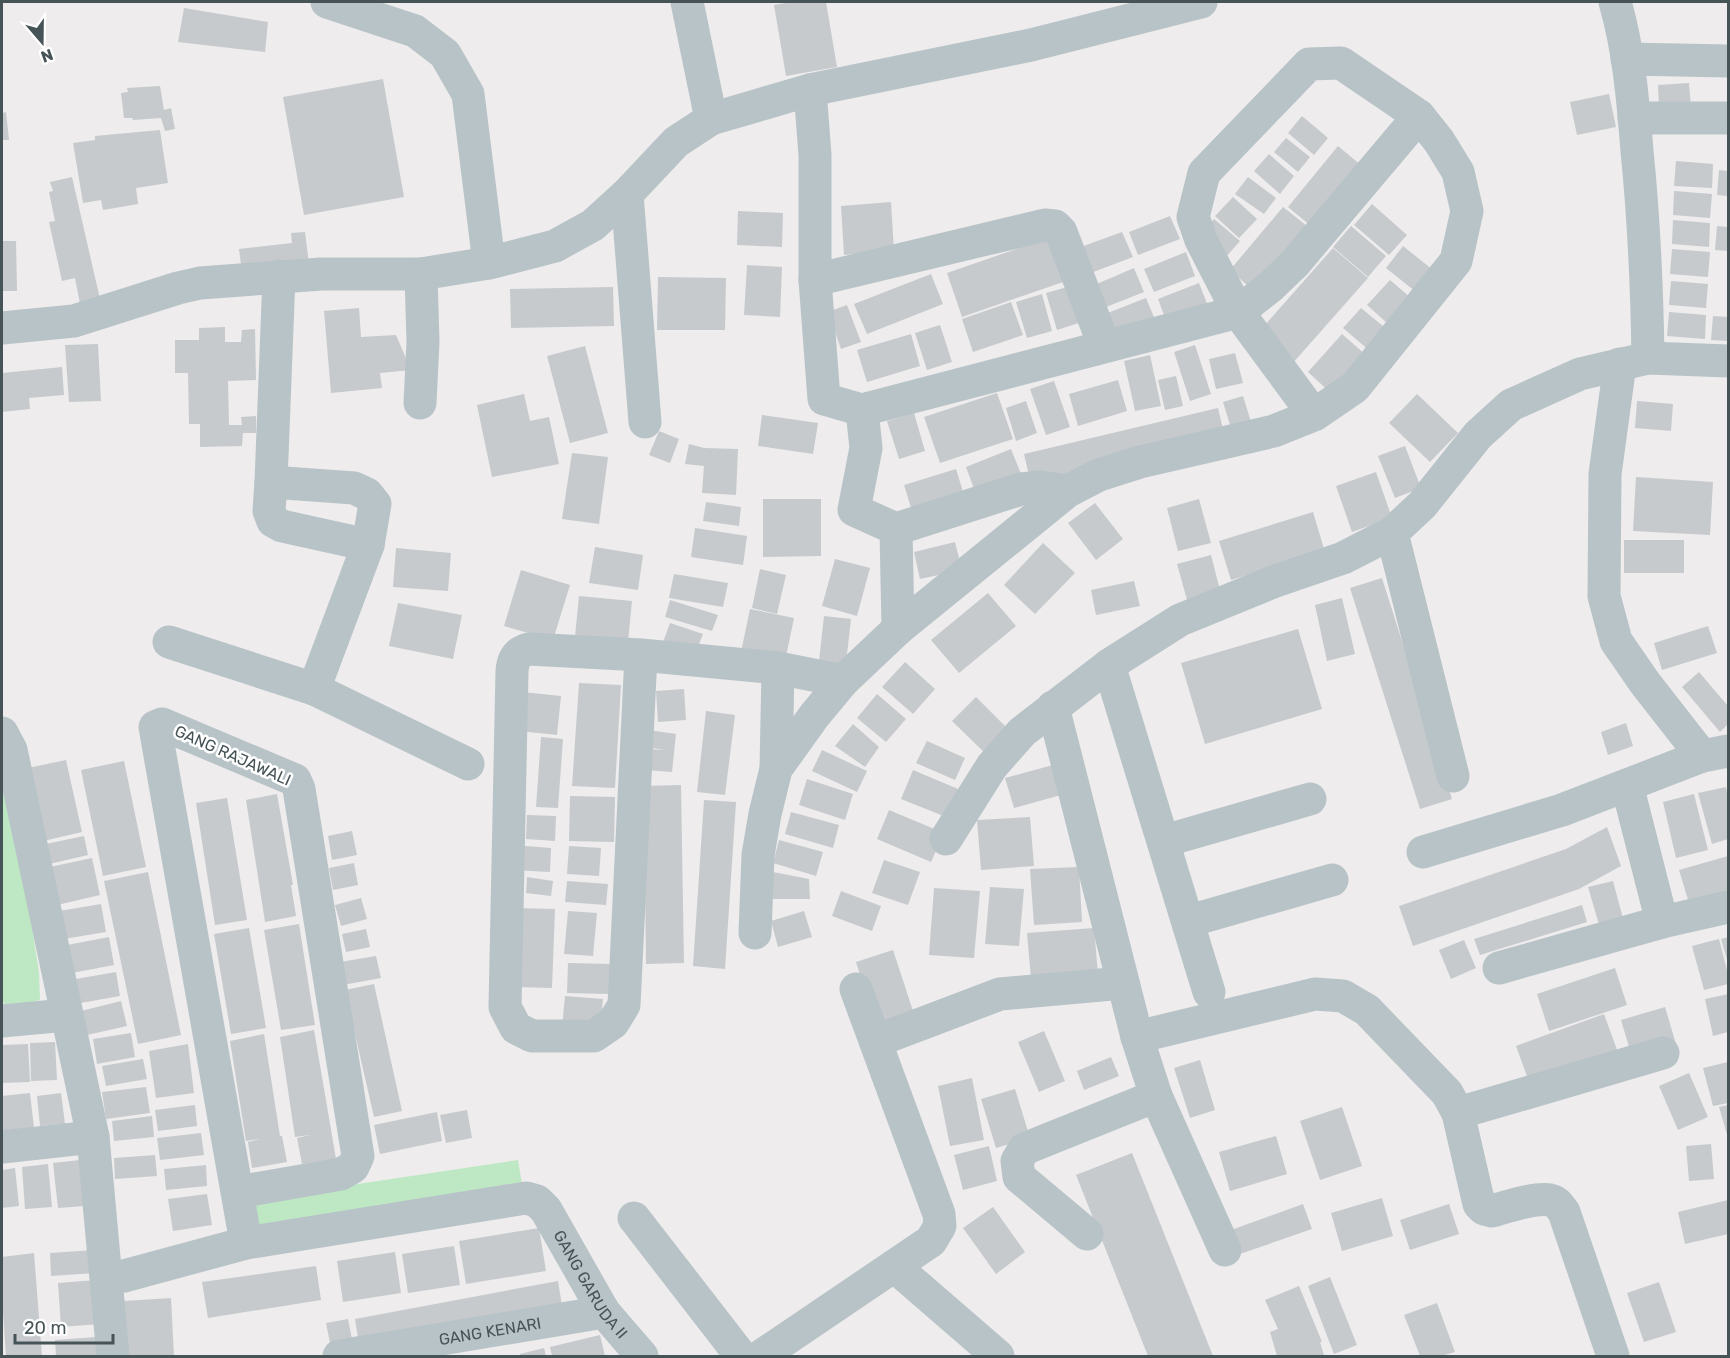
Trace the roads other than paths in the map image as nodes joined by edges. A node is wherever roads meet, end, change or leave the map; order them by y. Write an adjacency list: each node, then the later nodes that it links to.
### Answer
1 (327, 2): 13 (street)
2 (687, 2): 11 (street)
3 (1201, 2): 7 (street)
4 (1615, 2): 5 (street)
5 (1627, 59): 6 (street); 9 (street)
6 (1728, 61)
7 (810, 90): 11 (street); 16 (street)
8 (1419, 116): 17 (street); 17 (street); 24 (street)
9 (1634, 118): 10 (street); 20 (street)
10 (1728, 118)
11 (711, 119): 12 (street)
12 (627, 194): 13 (street); 25 (street)
13 (489, 263): 14 (street)
14 (410, 273): 15 (street); 22 (street)
15 (279, 276): 18 (street); 26 (street)
16 (815, 280): 19 (street); 23 (street)
17 (1238, 312): 19 (street); 24 (street)
18 (2, 328)
19 (1104, 345): 23 (street)
20 (1634, 361): 21 (street); 29 (street); 40 (street)
21 (1728, 361)
22 (420, 403)
23 (862, 410): 28 (street)
24 (1314, 415): 27 (street)
25 (645, 422)
26 (271, 482): 30 (street); 30 (street)
27 (1068, 491): 28 (street); 31 (street)
28 (896, 529): 31 (street)
29 (1392, 533): 34 (street); 43 (street)
30 (368, 545): 37 (street)
31 (898, 629): 36 (street)
32 (169, 642): 37 (street)
33 (640, 655): 33 (street); 35 (street)
34 (1109, 665): 38 (street); 47 (street)
35 (778, 668): 36 (street); 42 (street)
36 (843, 681): 42 (street)
37 (314, 689): 41 (street)
38 (1053, 707): 46 (street); 55 (street)
39 (5, 744): 58 (street)
40 (1715, 754): 44 (street)
41 (468, 764)
42 (776, 769): 53 (street)
43 (1453, 776)
44 (1627, 785): 48 (street); 52 (street)
45 (1310, 799): 47 (street)
46 (946, 838)
47 (1164, 841): 51 (street)
48 (1423, 852)
49 (1332, 880): 51 (street)
50 (1728, 907): 52 (street)
51 (1189, 921): 57 (street)
52 (1662, 922): 54 (street)
53 (755, 933)
54 (1499, 968)
55 (1123, 982): 60 (street); 61 (street)
56 (856, 989): 61 (street)
57 (1209, 992)
58 (66, 1015): 59 (street); 65 (street)
59 (2, 1021)
60 (1137, 1037): 63 (street); 64 (street)
61 (876, 1041): 72 (street)
62 (1664, 1053): 64 (street)
63 (1156, 1096): 69 (street); 71 (street)
64 (1458, 1113): 81 (street)
65 (93, 1137): 66 (street); 73 (street)
66 (2, 1147)
67 (238, 1192): 67 (street, GANG RAJAWALI); 70 (street)
68 (634, 1218): 78 (street)
69 (1087, 1234)
70 (246, 1243): 73 (street); 74 (street, GANG GARUDA II)
71 (1225, 1250)
72 (894, 1266): 79 (street); 80 (street)
73 (116, 1277): 75 (street)
74 (603, 1312): 76 (street, GANG KENARI); 77 (street, GANG GARUDA II)
75 (113, 1356)
76 (339, 1356)
77 (642, 1356)
78 (741, 1356)
79 (761, 1356)
80 (998, 1356)
81 (1613, 1356)

